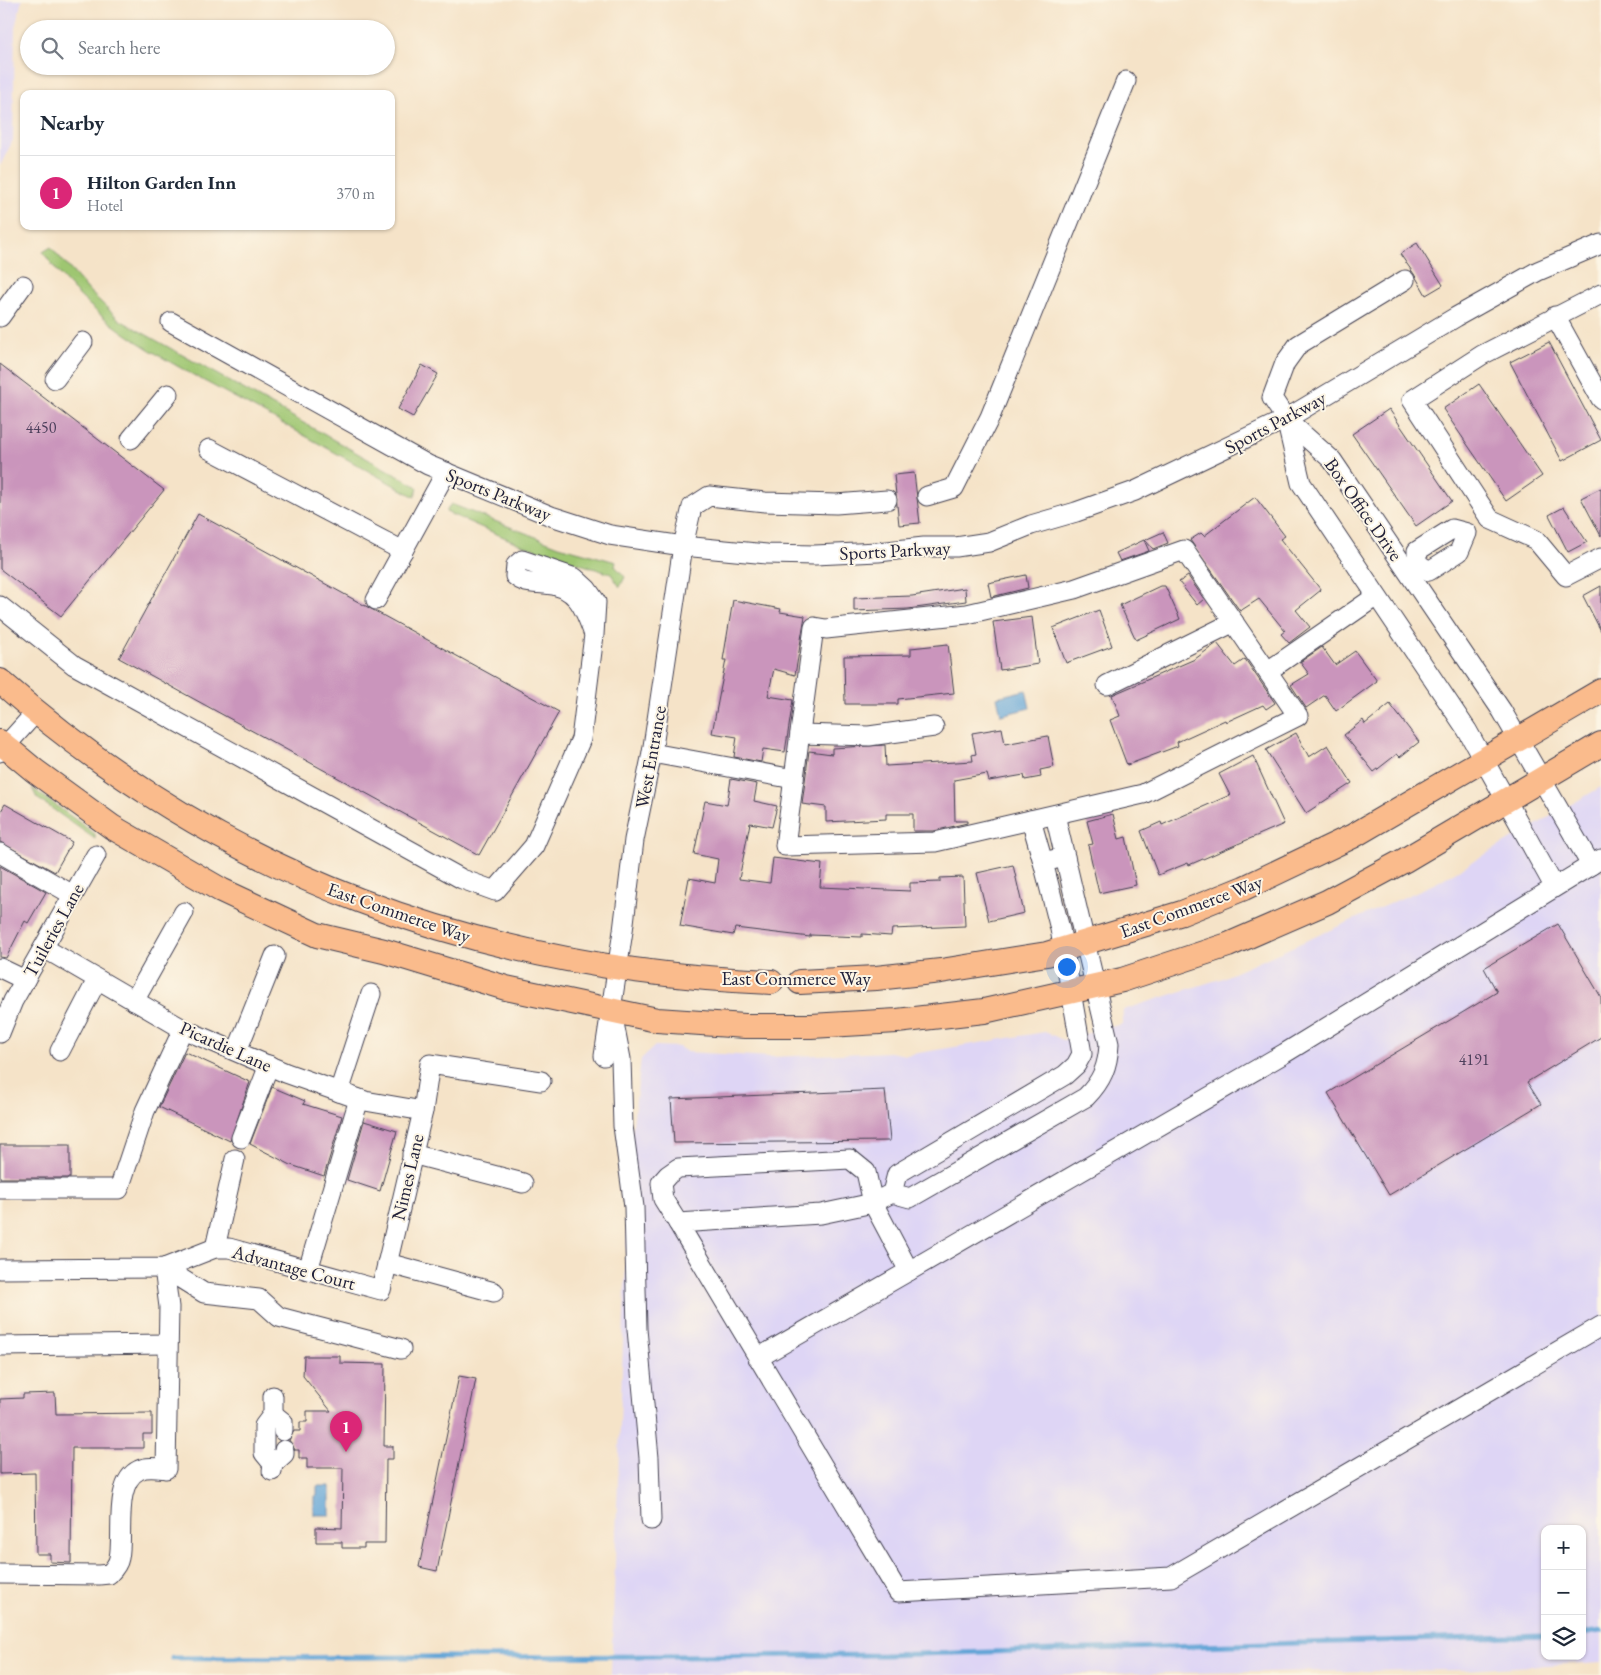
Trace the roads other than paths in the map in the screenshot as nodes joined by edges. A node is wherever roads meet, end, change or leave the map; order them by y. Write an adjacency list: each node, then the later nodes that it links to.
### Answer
1 (1126, 82): 17 (street)
2 (1601, 244): 13 (street, Sports Parkway)
3 (1405, 280): 13 (street)
4 (23, 286): 7 (street)
5 (1601, 294): 6 (street)
6 (1555, 316): 12 (street); 19 (street)
7 (0, 317)
8 (171, 322): 16 (street, Sports Parkway)
9 (82, 342): 10 (street)
10 (55, 379)
11 (168, 394): 14 (street)
12 (1601, 399)
13 (1286, 419): 20 (street, Sports Parkway); 23 (street, Box Office Drive); 24 (street, Box Office Drive)
14 (131, 439)
15 (209, 449): 21 (street)
16 (446, 472): 20 (street, Sports Parkway); 21 (street)
17 (927, 496)
18 (886, 500): 20 (street, West Entrance)
19 (1490, 519): 22 (street); 23 (street)
20 (683, 546): 39 (street, West Entrance)
21 (404, 551): 25 (street)
22 (1601, 558)
23 (1412, 566): 36 (street, Box Office Drive)
24 (1376, 597): 29 (street); 40 (street, Box Office Drive)
25 (376, 600)
26 (0, 606): 28 (street)
27 (1234, 622): 29 (street); 31 (street); 35 (street)
28 (594, 636): 28 (street)
29 (1268, 671): 44 (street)
30 (0, 681): 33 (main road, East Commerce Way)
31 (1107, 685)
32 (1601, 691): 36 (main road, East Commerce Way)
33 (37, 711): 38 (street); 58 (main road, East Commerce Way)
34 (934, 727): 35 (street)
35 (800, 734): 41 (street)
36 (1518, 739): 40 (main road, East Commerce Way); 42 (street, Box Office Drive)
37 (1601, 744): 42 (main road)
38 (2, 746): 67 (main road)
39 (652, 753): 41 (street); 58 (street, West Entrance)
40 (1483, 759): 43 (street, Box Office Drive); 54 (main road, East Commerce Way)
41 (794, 779): 45 (street)
42 (1542, 780): 43 (main road); 50 (street, Box Office Drive)
43 (1507, 801): 51 (street, Box Office Drive); 63 (main road)
44 (1055, 814): 45 (street); 48 (street)
45 (1031, 820): 49 (street)
46 (0, 853): 52 (street)
47 (96, 855): 52 (street, Tuileries Lane)
48 (1065, 857): 49 (street); 54 (street)
49 (1043, 862): 54 (street)
50 (1596, 862): 51 (street)
51 (1554, 886): 91 (street)
52 (73, 895): 55 (street, Tuileries Lane)
53 (184, 912): 66 (street)
54 (1075, 946): 62 (main road, East Commerce Way); 63 (street); 64 (street)
55 (44, 948): 59 (street, Tuileries Lane); 60 (street, Picardie Lane)
56 (276, 956): 71 (street)
57 (0, 968): 59 (street)
58 (617, 968): 61 (main road, East Commerce Way); 67 (street, West Entrance)
59 (25, 980): 69 (street, Tuileries Lane)
60 (98, 980): 66 (street, Picardie Lane); 70 (street)
61 (772, 982): 62 (street, East Commerce Way)
62 (800, 982)
63 (1095, 986): 64 (main road); 83 (street)
64 (1072, 992): 67 (main road); 83 (street)
65 (372, 994): 75 (street)
66 (134, 1001): 68 (street, Picardie Lane)
67 (611, 1010): 72 (street, West Entrance); 101 (street)
68 (184, 1029): 71 (street, Picardie Lane); 82 (street)
69 (0, 1033)
70 (60, 1051)
71 (237, 1052): 73 (street, Picardie Lane)
72 (604, 1056)
73 (269, 1065): 75 (street, Picardie Lane); 78 (street)
74 (541, 1082): 77 (street, Nimes Lane)
75 (339, 1092): 76 (street, Picardie Lane)
76 (359, 1099): 77 (street, Picardie Lane); 90 (street)
77 (422, 1111): 79 (street, Nimes Lane)
78 (241, 1138)
79 (412, 1154): 81 (street); 87 (street, Nimes Lane)
80 (235, 1159): 86 (street)
81 (523, 1183)
82 (0, 1189)
83 (892, 1193): 84 (street)
84 (873, 1203): 85 (street); 85 (street); 91 (street)
85 (678, 1224): 98 (street)
86 (215, 1248): 88 (street, Advantage Court); 90 (street, Advantage Court)
87 (387, 1263): 92 (street, Nimes Lane); 93 (street)
88 (164, 1268): 89 (street, Advantage Court); 95 (street); 97 (street)
89 (0, 1269)
90 (308, 1270): 92 (street, Advantage Court)
91 (908, 1271): 98 (street)
92 (381, 1290)
93 (494, 1292)
94 (1601, 1326): 98 (street)
95 (167, 1344): 96 (street); 102 (street)
96 (0, 1346)
97 (401, 1349)
98 (758, 1358)
99 (283, 1430): 100 (street)
100 (276, 1462)
101 (651, 1520)
102 (0, 1574)

